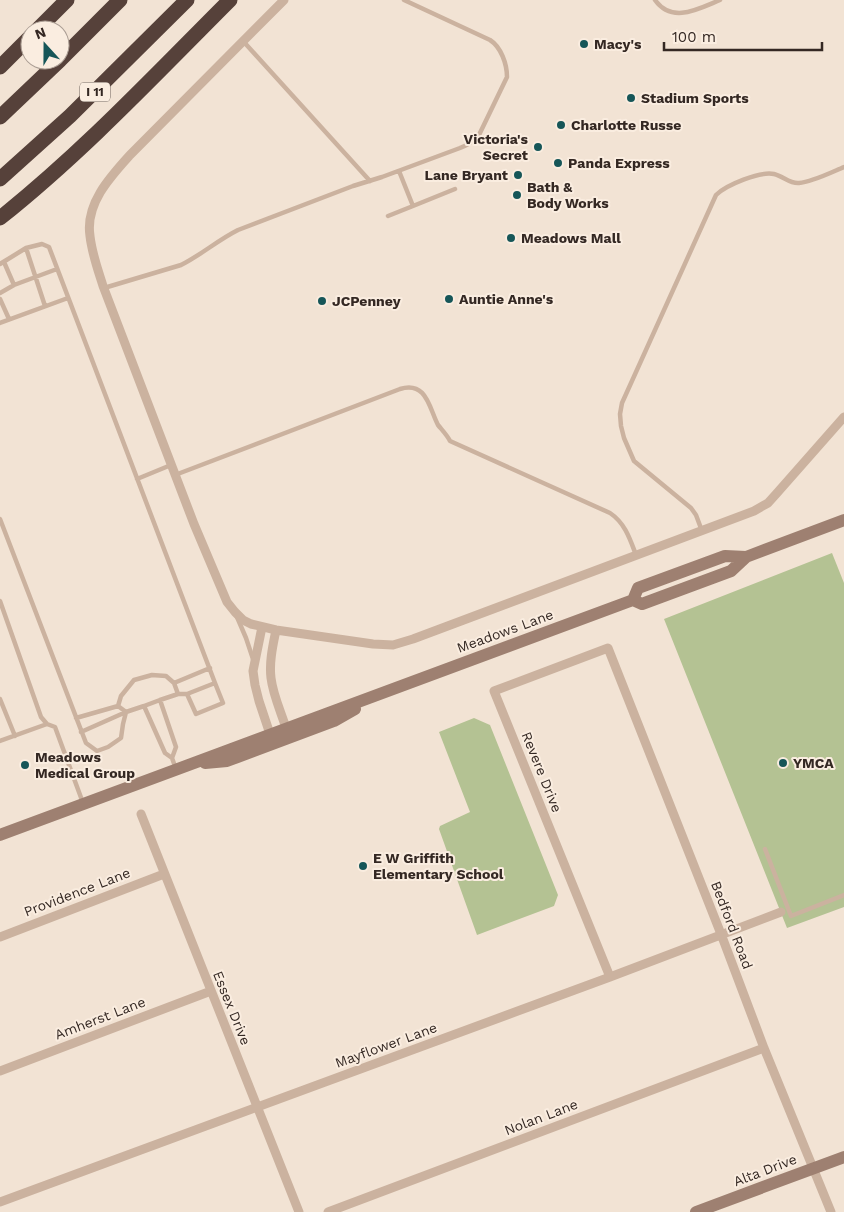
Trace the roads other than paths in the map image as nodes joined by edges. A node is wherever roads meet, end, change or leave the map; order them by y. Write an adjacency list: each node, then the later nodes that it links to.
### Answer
1 (67, 0): 9 (highway)
2 (120, 0): 12 (highway)
3 (187, 0): 18 (highway, I 11)
4 (230, 0): 23 (highway)
5 (284, 0): 10 (street)
6 (404, 0): 17 (lane)
7 (655, 0): 8 (lane)
8 (720, 0)
9 (47, 20)
10 (243, 41): 19 (lane); 29 (street)
11 (20, 47): 13 (highway)
12 (70, 50)
13 (0, 67)
14 (49, 70): 15 (highway)
15 (0, 117)
16 (844, 167): 42 (lane)
17 (399, 171): 19 (lane); 21 (lane)
18 (0, 179)
19 (370, 181): 29 (lane)
20 (455, 189): 21 (lane)
21 (414, 206): 22 (lane)
22 (388, 216)
23 (0, 218)
24 (26, 248): 25 (lane); 26 (lane); 27 (lane)
25 (2, 263): 28 (lane)
26 (57, 269): 27 (lane); 31 (lane)
27 (35, 277): 28 (lane); 33 (lane)
28 (14, 285): 30 (lane)
29 (104, 288): 37 (street)
30 (0, 293)
31 (68, 298): 33 (lane); 39 (lane)
32 (0, 299): 34 (lane)
33 (45, 306): 34 (lane)
34 (8, 319): 35 (lane)
35 (0, 323)
36 (842, 422): 42 (street)
37 (171, 464): 38 (street); 39 (lane)
38 (175, 475): 43 (lane); 45 (street)
39 (138, 479): 50 (lane)
40 (0, 519): 61 (lane)
41 (844, 520): 53 (street, Meadows Lane)
42 (702, 531): 43 (street)
43 (636, 555): 47 (street)
44 (0, 601): 62 (lane)
45 (234, 612): 46 (street); 49 (lane)
46 (262, 627): 47 (street); 49 (street)
47 (276, 630): 63 (street)
48 (608, 648): 76 (street, Bedford Road); 78 (street, Revere Drive)
49 (254, 663): 65 (street)
50 (210, 668): 51 (lane); 52 (lane)
51 (215, 682): 55 (lane); 55 (lane)
52 (174, 683): 54 (lane); 58 (lane)
53 (389, 690): 63 (street, Meadows Lane); 68 (street, Meadows Lane)
54 (178, 694): 55 (lane); 57 (lane)
55 (187, 694)
56 (0, 699): 66 (lane)
57 (160, 700): 59 (lane); 68 (lane)
58 (118, 706): 60 (lane); 61 (lane)
59 (144, 706): 60 (lane); 68 (lane)
60 (126, 712): 64 (lane); 64 (lane)
61 (76, 718): 64 (lane)
62 (47, 724): 66 (lane); 69 (lane)
63 (286, 728): 65 (street, Meadows Lane)
64 (82, 732)
65 (270, 734): 68 (street, Meadows Lane)
66 (15, 736): 67 (lane)
67 (0, 741)
68 (178, 764): 69 (street, Meadows Lane)
69 (83, 804): 71 (street, Meadows Lane)
70 (141, 814): 73 (street, Essex Drive)
71 (0, 835)
72 (765, 849): 75 (lane)
73 (164, 874): 77 (street, Providence Lane); 79 (street, Essex Drive)
74 (844, 895): 75 (lane)
75 (785, 910): 76 (street, Mayflower Lane)
76 (721, 934): 78 (street, Mayflower Lane); 80 (street, Bedford Road)
77 (0, 936)
78 (610, 977): 82 (street, Mayflower Lane)
79 (211, 991): 81 (street, Amherst Lane); 82 (street, Essex Drive)
80 (764, 1048): 84 (street, Bedford Road); 87 (street, Nolan Lane)
81 (0, 1071)
82 (257, 1108): 85 (street, Mayflower Lane); 86 (street, Essex Drive)
83 (844, 1157): 84 (street, Alta Drive)
84 (813, 1168): 88 (street, Alta Drive); 89 (street, Bedford Road)
85 (0, 1202)
86 (299, 1212)
87 (328, 1212)
88 (696, 1212)
89 (831, 1212)

